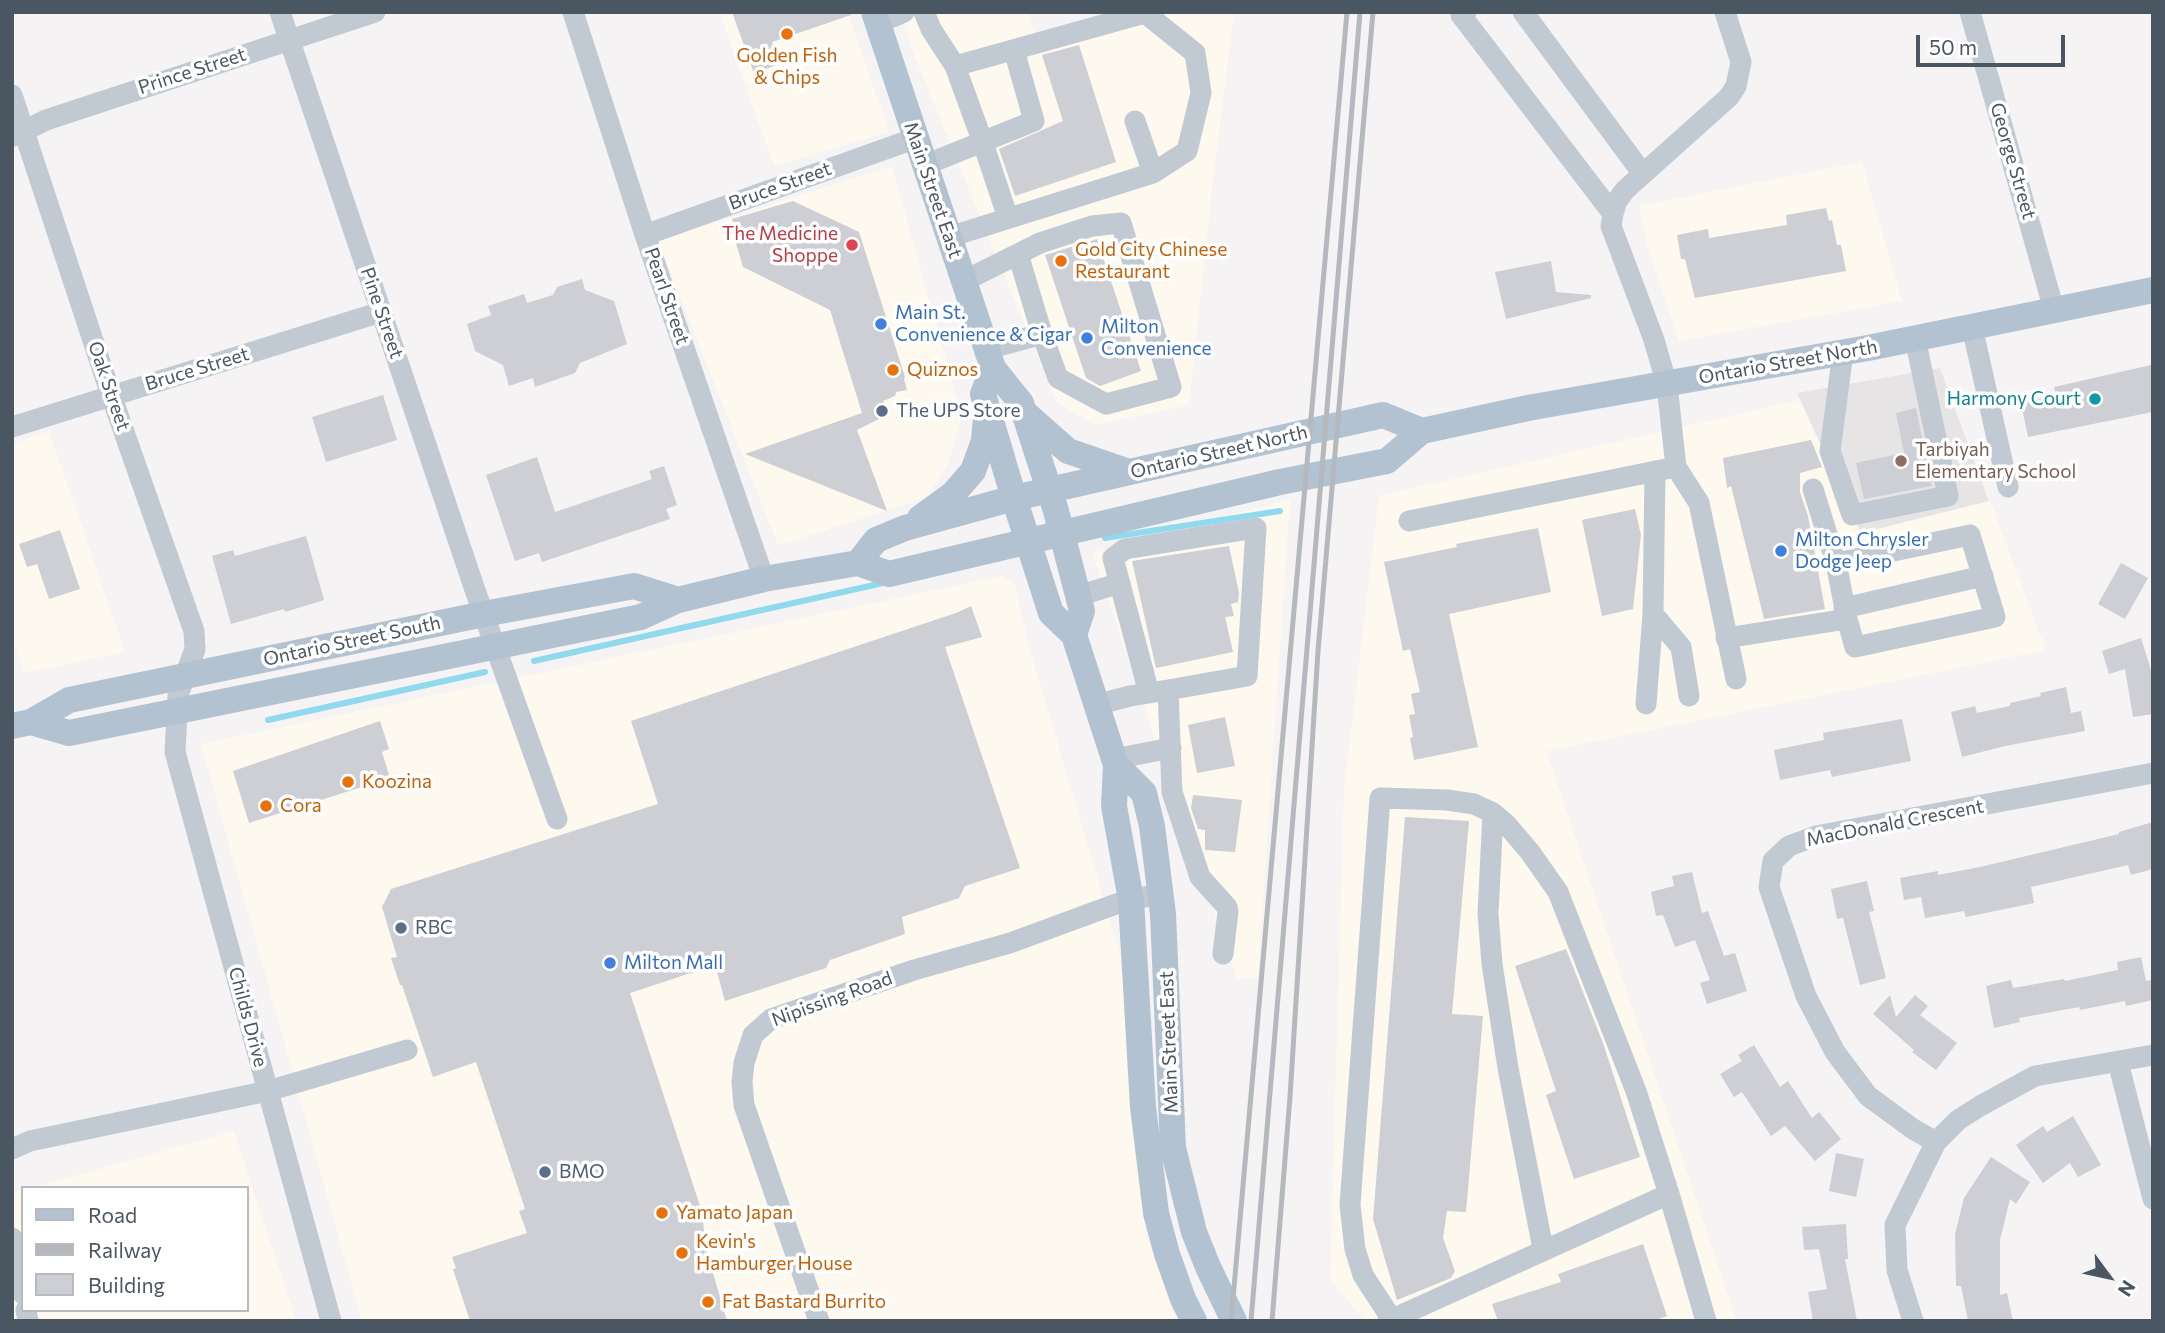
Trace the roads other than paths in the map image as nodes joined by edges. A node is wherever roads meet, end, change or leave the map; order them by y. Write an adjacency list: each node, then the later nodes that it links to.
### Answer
1 (280, 12): 11 (street, Pine Street)
2 (375, 12): 11 (street, Prince Street)
3 (573, 12): 24 (street, Pearl Street)
4 (904, 12): 10 (street)
5 (924, 12): 13 (street)
6 (1466, 12): 22 (street)
7 (1523, 12): 21 (street)
8 (1725, 12): 21 (street)
9 (1970, 12): 29 (street, George Street)
10 (876, 18): 17 (main road, Main Street East)
11 (289, 39): 16 (street, Prince Street); 30 (street, Pine Street)
12 (1014, 50): 13 (street); 18 (street); 20 (street)
13 (955, 66): 18 (street)
14 (12, 95): 16 (street, Oak Street)
15 (1135, 121): 20 (street)
16 (19, 134): 37 (street, Oak Street)
17 (916, 138): 19 (main road, Main Street East); 24 (street, Bruce Street)
18 (982, 140): 19 (street); 23 (street)
19 (925, 165): 25 (main road, Main Street East)
20 (1153, 173): 23 (street)
21 (1643, 174): 22 (street)
22 (1612, 214): 36 (street)
23 (1007, 219): 25 (street)
24 (645, 235): 55 (street, Pearl Street)
25 (949, 237): 27 (main road, Main Street East)
26 (1018, 254): 27 (street); 32 (street); 32 (street)
27 (964, 281): 35 (main road, Main Street East)
28 (2153, 290): 29 (main road, Ontario Street North)
29 (2054, 310): 31 (main road, Ontario Street North)
30 (382, 312): 37 (street, Bruce Street); 60 (street, Pine Street)
31 (1972, 327): 33 (main road, Ontario Street North); 44 (street)
32 (1041, 334): 35 (street)
33 (1915, 338): 34 (main road, Ontario Street North); 34 (street)
34 (1843, 352): 36 (main road, Ontario Street North)
35 (990, 358): 38 (main road, Main Street East); 39 (main road, Main Street East)
36 (1667, 384): 41 (main road, Ontario Street North); 42 (street)
37 (111, 396): 40 (street, Bruce Street); 65 (street, Oak Street)
38 (987, 409): 47 (main road, Main Street East); 49 (main road)
39 (1024, 411): 43 (main road); 46 (main road, Main Street East)
40 (12, 427)
41 (1422, 431): 43 (main road, Ontario Street North); 50 (main road, Ontario Street North)
42 (1666, 469): 48 (street); 61 (street); 63 (street)
43 (1129, 472): 46 (main road, Ontario Street North)
44 (2008, 487)
45 (1813, 489): 53 (street)
46 (1050, 491): 47 (main road, Ontario Street North); 50 (main road, Main Street East)
47 (1014, 498): 49 (main road); 51 (main road, Main Street East)
48 (1409, 520)
49 (905, 528): 52 (main road)
50 (1062, 534): 51 (main road, Ontario Street North); 57 (main road, Main Street East)
51 (1028, 542): 52 (main road, Ontario Street South); 62 (main road, Main Street East)
52 (858, 563): 55 (main road, Ontario Street South)
53 (1836, 563): 54 (street); 59 (street)
54 (1983, 576): 59 (street); 59 (street)
55 (764, 579): 58 (main road, Ontario Street South)
56 (1120, 583): 57 (street); 67 (street); 67 (street)
57 (1078, 596): 62 (main road, Main Street East)
58 (678, 600): 60 (main road, Ontario Street South); 64 (main road, Ontario Street South)
59 (1845, 613): 63 (street)
60 (484, 614): 64 (street, Pine Street); 65 (main road, Ontario Street South)
61 (1653, 614): 68 (street); 69 (street)
62 (1073, 635): 70 (main road, Main Street East)
63 (1726, 638): 66 (street)
64 (495, 647): 71 (main road, Ontario Street South); 77 (street, Pine Street)
65 (185, 676): 71 (street, Oak Street); 72 (main road, Ontario Street South)
66 (1736, 679)
67 (1158, 692): 70 (street); 73 (street)
68 (1689, 696)
69 (1646, 704)
70 (1096, 705): 74 (main road, Main Street East)
71 (176, 711): 72 (main road, Ontario Street South); 84 (street, Childs Drive)
72 (18, 722)
73 (1171, 748): 74 (street); 80 (street)
74 (1115, 762): 78 (main road, Main Street East); 79 (main road, Main Street East)
75 (2153, 773): 85 (street, MacDonald Crescent)
76 (1493, 813): 87 (street); 90 (street); 92 (street)
77 (557, 819)
78 (1161, 892): 79 (street, Nipissing Road); 96 (main road, Main Street East)
79 (1131, 900): 94 (street, Nipissing Road); 95 (main road, Main Street East)
80 (1223, 954)
81 (407, 1050): 84 (street)
82 (2153, 1055): 83 (street)
83 (2118, 1062): 85 (street); 88 (street)
84 (268, 1091): 86 (street); 93 (street, Childs Drive)
85 (1936, 1142): 98 (street)
86 (12, 1149)
87 (1669, 1194): 90 (street); 97 (street)
88 (2153, 1199)
89 (12, 1238): 91 (street)
90 (1543, 1249): 92 (street)
91 (21, 1284)
92 (1390, 1320)
93 (331, 1321)
94 (819, 1321)
95 (1194, 1321)
96 (1234, 1321)
97 (1706, 1321)
98 (1913, 1321)

